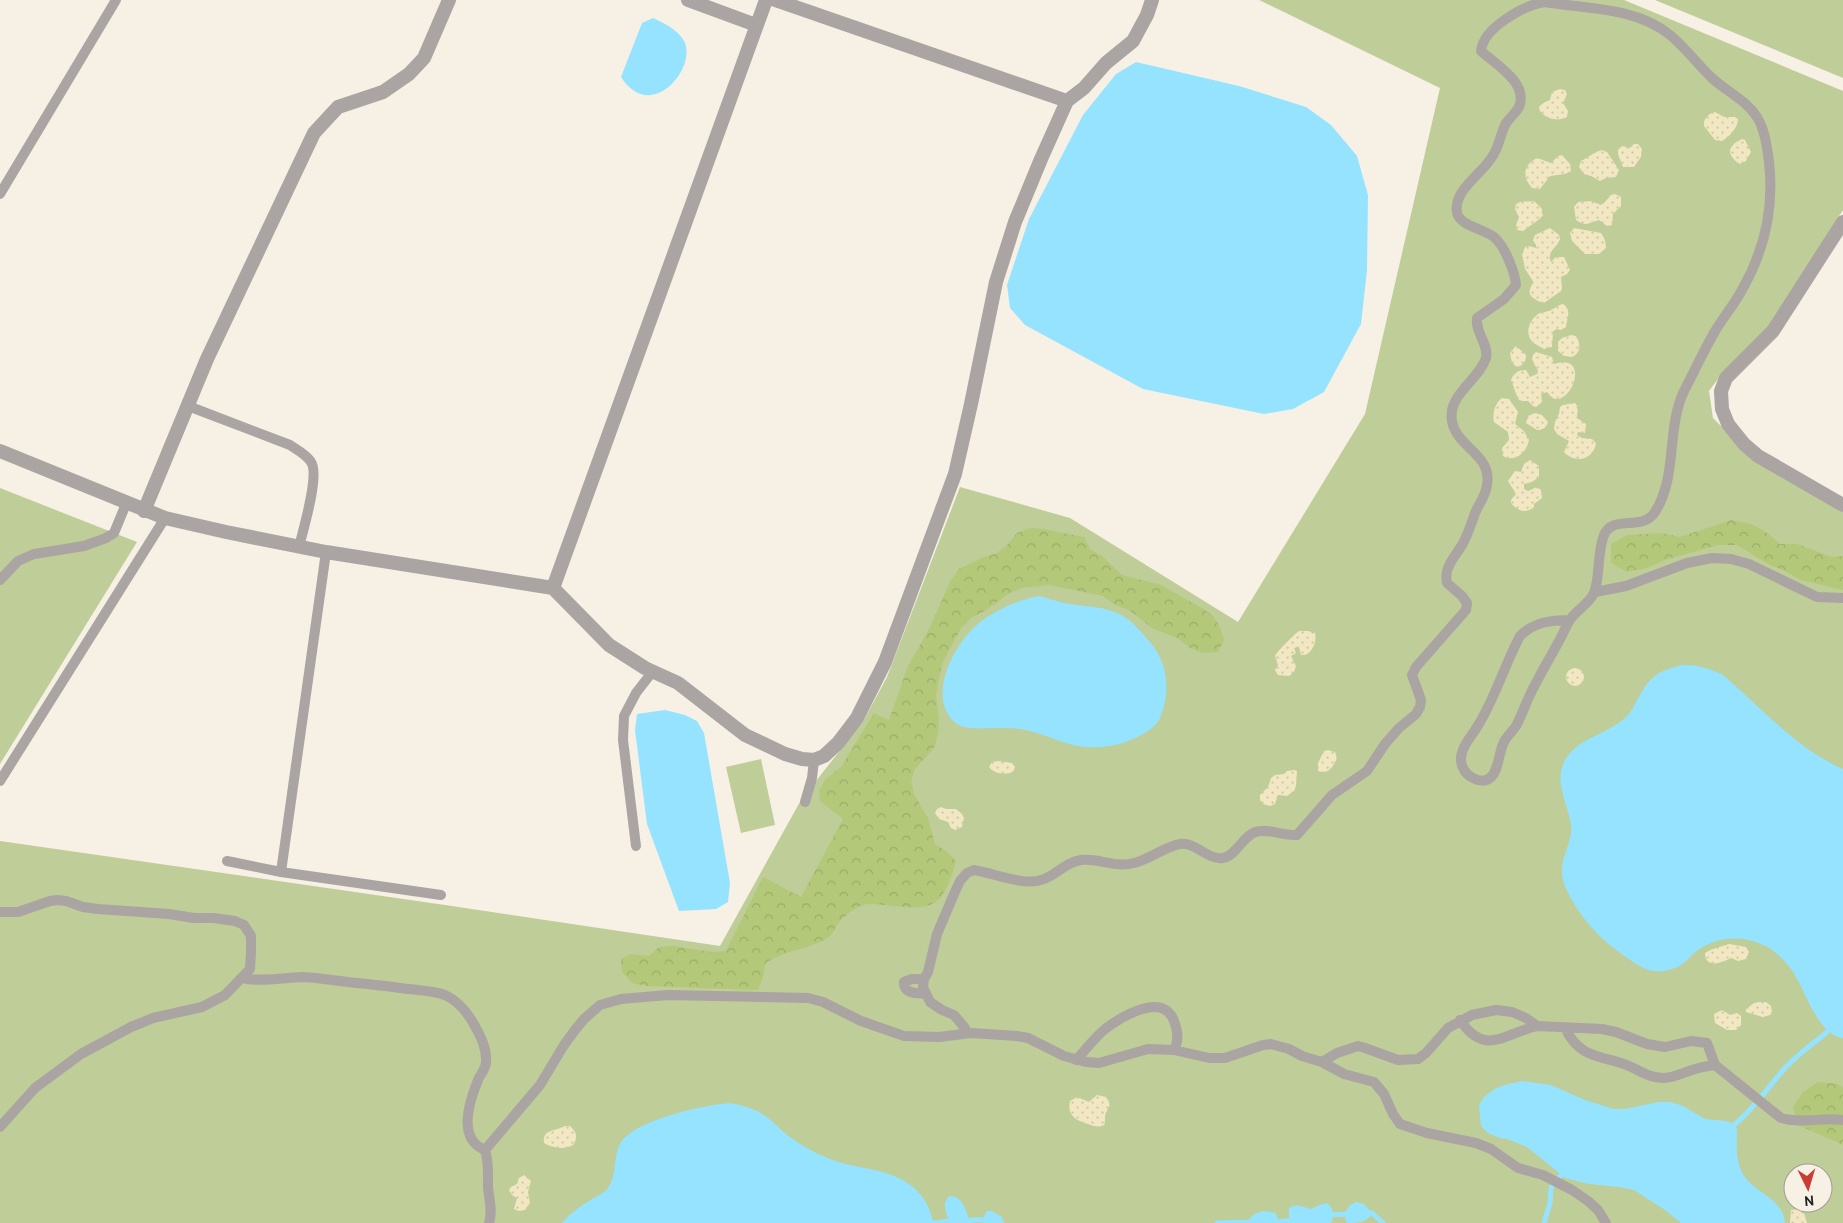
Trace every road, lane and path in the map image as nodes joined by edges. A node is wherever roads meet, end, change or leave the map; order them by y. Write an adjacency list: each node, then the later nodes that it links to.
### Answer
1 (116, 0): 9 (lane)
2 (449, 0): 11 (street)
3 (688, 0): 7 (street)
4 (766, 0): 7 (street)
5 (775, 0): 8 (street)
6 (1152, 0): 8 (street)
7 (756, 24): 20 (street)
8 (1067, 101): 25 (street)
9 (0, 194)
10 (1843, 222): 14 (street)
11 (188, 406): 15 (street); 17 (lane)
12 (0, 451): 13 (street)
13 (126, 504): 15 (street); 19 (lane)
14 (1843, 505)
15 (144, 511): 16 (street)
16 (165, 518): 17 (street); 26 (lane)
17 (299, 546): 18 (street)
18 (326, 552): 20 (street); 30 (lane)
19 (0, 580)
20 (553, 588): 24 (street)
21 (1595, 592): 22 (lane); 23 (lane); 34 (lane)
22 (1843, 598)
23 (1570, 620): 23 (lane)
24 (652, 672): 25 (street); 28 (lane)
25 (814, 760): 27 (lane)
26 (0, 781)
27 (806, 802)
28 (636, 846)
29 (227, 861): 30 (lane)
30 (281, 872): 31 (lane)
31 (441, 896)
32 (0, 912): 33 (lane)
33 (242, 978): 45 (lane); 46 (lane)
34 (924, 978): 35 (lane); 35 (lane)
35 (925, 994): 39 (lane)
36 (1460, 1020): 37 (lane); 37 (lane); 42 (lane)
37 (1537, 1026): 38 (lane)
38 (1564, 1028): 43 (lane); 43 (lane)
39 (962, 1034): 41 (lane); 46 (lane)
40 (1174, 1050): 41 (lane); 41 (lane); 42 (lane)
41 (1076, 1060)
42 (1322, 1062): 48 (lane)
43 (1715, 1066): 44 (lane)
44 (1843, 1120)
45 (0, 1127)
46 (486, 1150): 47 (lane)
47 (489, 1223)
48 (1606, 1223)

